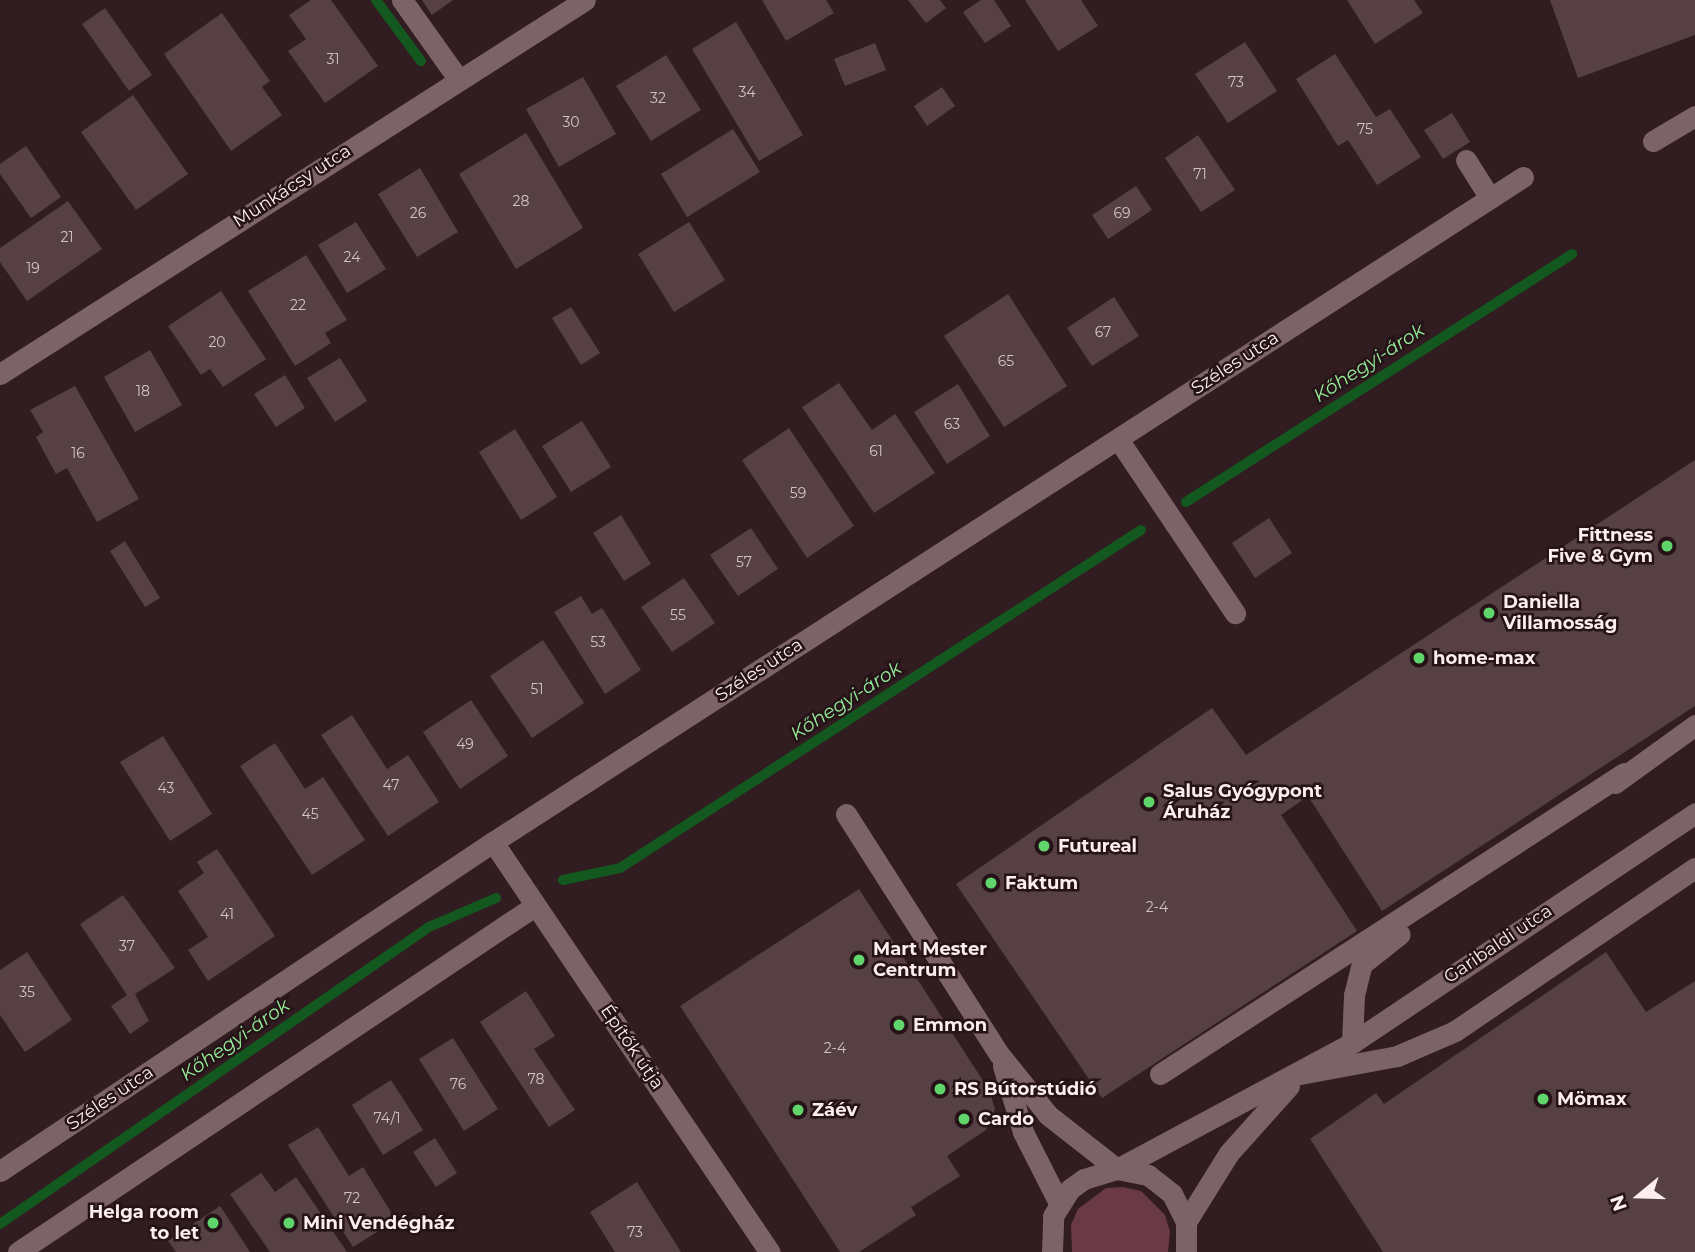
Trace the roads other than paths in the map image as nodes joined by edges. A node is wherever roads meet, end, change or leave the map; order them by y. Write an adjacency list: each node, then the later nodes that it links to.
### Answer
1 (402, 0): 3 (street)
2 (585, 0): 3 (street, Munkácsy utca)
3 (459, 80): 9 (street, Munkácsy utca)
4 (1695, 116): 5 (street)
5 (1653, 141)
6 (1466, 160): 8 (street)
7 (1523, 177): 8 (street, Széles utca)
8 (1490, 198): 10 (street, Széles utca)
9 (0, 374)
10 (1118, 439): 11 (street); 16 (street, Széles utca)
11 (1235, 613)
12 (1695, 725): 13 (street)
13 (1624, 773): 19 (street); 21 (street)
14 (1695, 813): 19 (street, Garibaldi utca)
15 (846, 814): 20 (street)
16 (493, 842): 18 (street, Építők útja); 24 (street, Széles utca)
17 (1695, 868): 22 (street)
18 (533, 906): 28 (street); 29 (street, Építők útja)
19 (1352, 1043): 22 (street, Garibaldi utca)
20 (999, 1054): 23 (street); 25 (street)
21 (1160, 1074)
22 (1300, 1074): 23 (street, Garibaldi utca); 26 (street, Garibaldi utca)
23 (1117, 1169): 25 (street, Garibaldi utca); 26 (street)
24 (0, 1171)
25 (1059, 1203): 27 (street)
26 (1189, 1241)
27 (1050, 1250)
28 (18, 1252)
29 (770, 1252)

